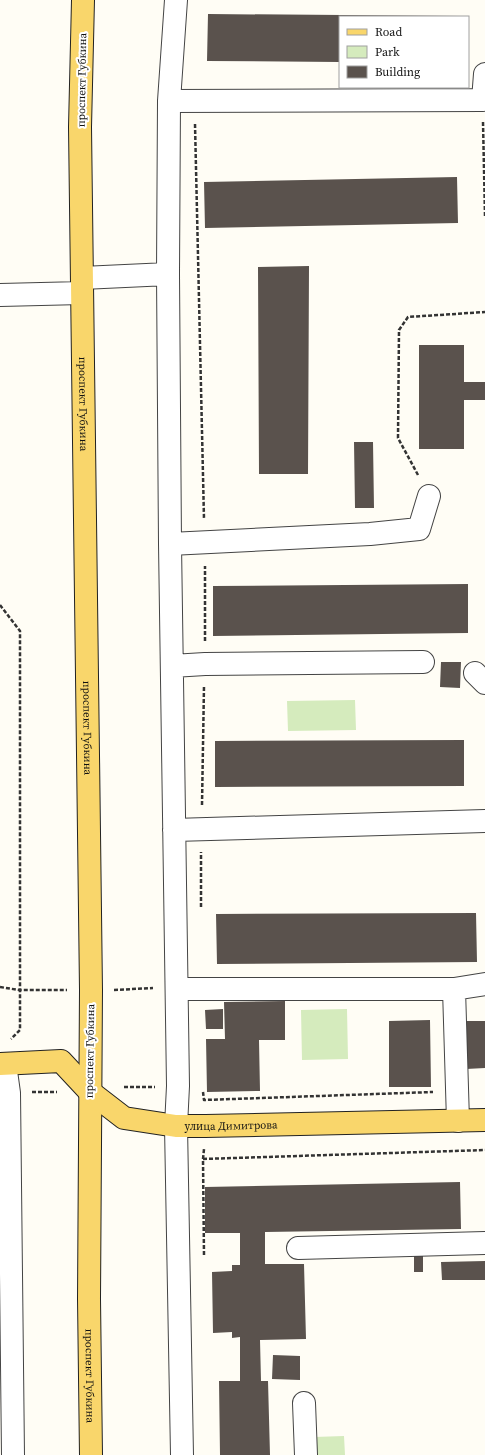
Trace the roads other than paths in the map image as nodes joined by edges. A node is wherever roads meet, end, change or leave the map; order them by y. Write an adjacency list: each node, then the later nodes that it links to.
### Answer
1 (83, 0): 6 (main road, проспект Губкина)
2 (176, 0): 4 (lane)
3 (485, 74): 4 (lane)
4 (169, 101): 5 (lane)
5 (168, 274): 6 (lane); 9 (lane)
6 (82, 285): 7 (lane); 18 (main road, проспект Губкина)
7 (0, 295)
8 (429, 496): 9 (lane)
9 (170, 544): 11 (lane)
10 (423, 662): 11 (lane)
11 (172, 666): 13 (lane)
12 (485, 821): 13 (lane)
13 (174, 830): 15 (lane)
14 (485, 984): 16 (lane)
15 (177, 989): 16 (lane); 21 (lane)
16 (454, 989): 20 (lane)
17 (3, 1064): 18 (main road, улица Димитрова); 25 (lane)
18 (89, 1091): 21 (main road, улица Димитрова); 26 (main road, проспект Губкина)
19 (485, 1120): 20 (main road, улица Димитрова)
20 (458, 1121): 21 (main road, улица Димитрова)
21 (176, 1126): 27 (lane)
22 (485, 1243): 23 (lane)
23 (298, 1248)
24 (304, 1403): 28 (lane)
25 (8, 1451)
26 (91, 1455)
27 (182, 1455)
28 (306, 1455)

